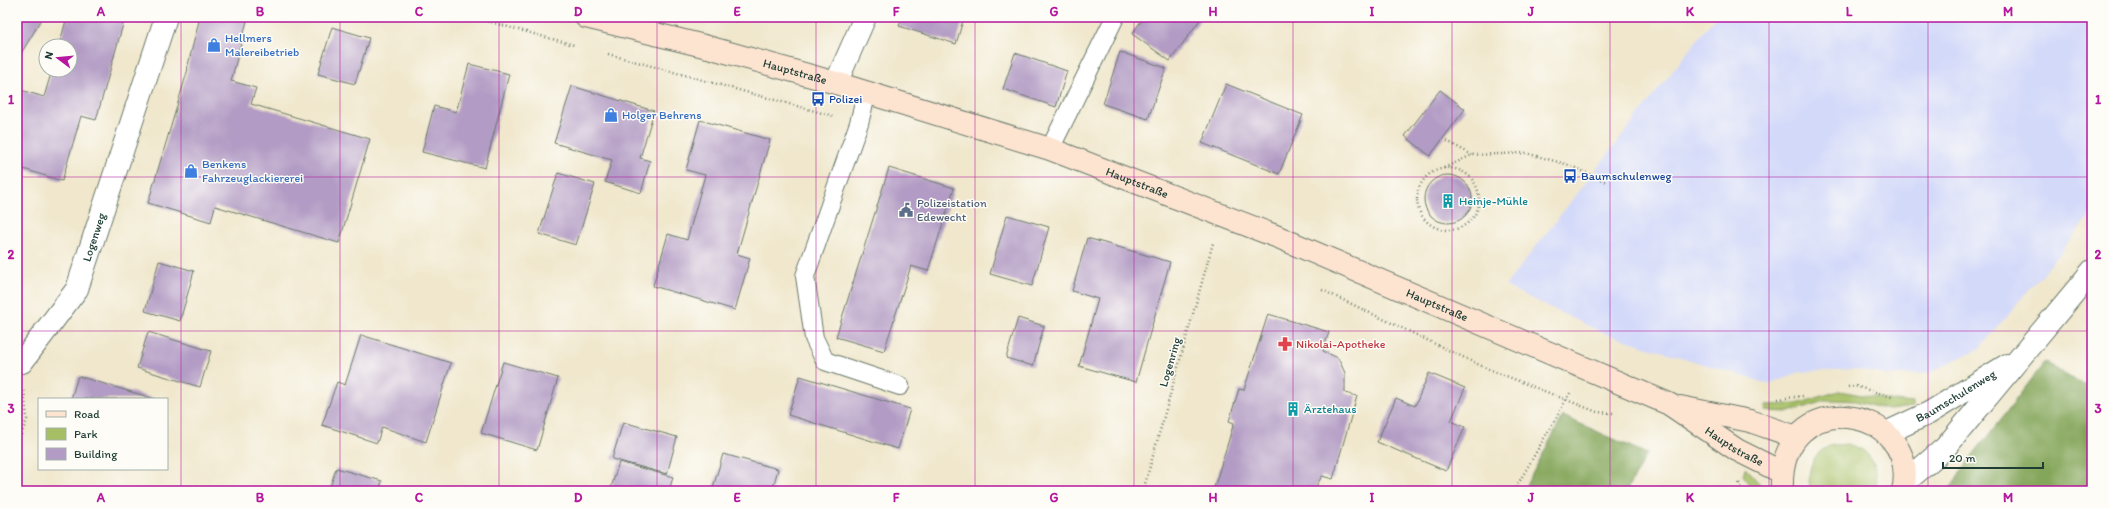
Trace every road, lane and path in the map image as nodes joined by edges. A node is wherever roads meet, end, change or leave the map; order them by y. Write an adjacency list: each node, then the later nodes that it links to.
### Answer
1 (166, 17): 20 (street, Logenweg)
2 (472, 17): 6 (path)
3 (586, 17): 8 (main road, Hauptstraße)
4 (864, 17): 8 (street)
5 (1115, 17): 12 (lane)
6 (578, 46)
7 (600, 52): 10 (path)
8 (836, 83): 9 (main road, Hauptstraße)
9 (868, 92): 10 (lane); 12 (main road, Hauptstraße)
10 (859, 123): 22 (lane)
11 (1447, 141): 13 (path)
12 (1050, 149): 21 (main road, Hauptstraße)
13 (1472, 155): 14 (path); 15 (path)
14 (1440, 170): 14 (path)
15 (1606, 182)
16 (1214, 239): 32 (path, Logenring)
17 (2092, 271): 19 (street, Baumschulenweg)
18 (1318, 287): 23 (path)
19 (2023, 355): 26 (street, Baumschulenweg); 31 (street, Baumschulenweg)
20 (22, 362): 28 (path)
21 (1584, 368): 23 (path); 24 (main road, Hauptstraße)
22 (900, 386)
23 (1565, 400): 25 (path); 33 (path)
24 (1669, 404): 27 (main road, Hauptstraße); 30 (main road, Hauptstraße)
25 (1617, 413)
26 (1886, 433): 27 (main road); 31 (main road)
27 (1796, 437): 30 (main road)
28 (17, 446)
29 (1738, 478): 34 (path)
30 (1781, 482)
31 (1904, 486)
32 (1143, 491)
33 (1514, 491)
34 (1742, 491)

